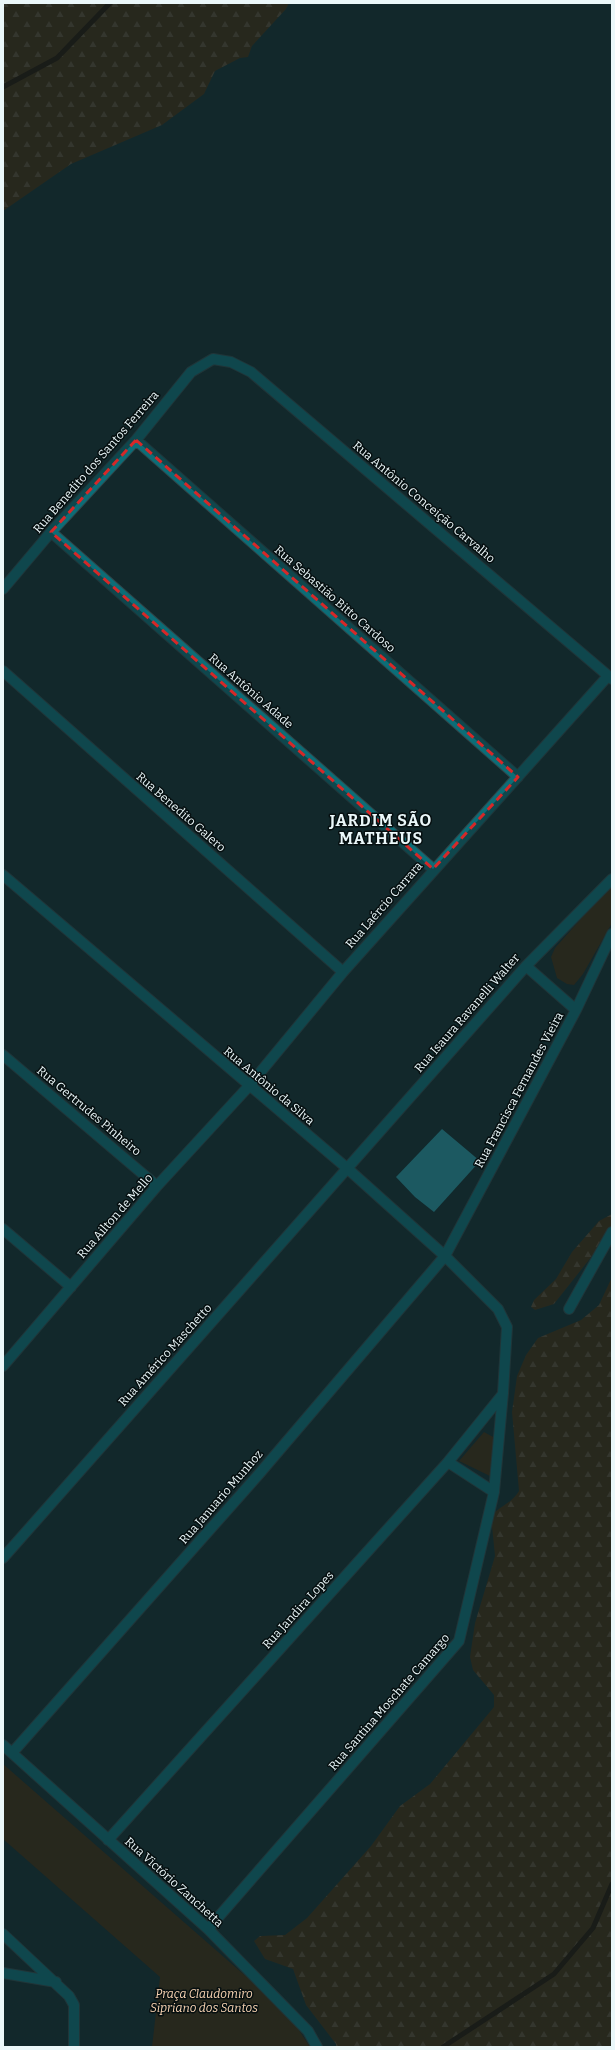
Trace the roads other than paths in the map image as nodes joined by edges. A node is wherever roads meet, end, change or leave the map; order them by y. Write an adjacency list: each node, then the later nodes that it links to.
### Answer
1 (213, 359): 2 (street, Rua Benedito dos Santos Ferreira); 6 (street, Rua Antônio Conceição Carvalho)
2 (136, 440): 3 (street, Rua Benedito dos Santos Ferreira); 7 (street, Rua Sebastião Bitto Cardoso)
3 (51, 532): 4 (street, Rua Benedito dos Santos Ferreira); 8 (street, Rua Antônio Adade)
4 (3, 589)
5 (3, 671): 13 (street, Rua Benedito Galero)
6 (610, 677): 7 (street, Rua Laércio Carrara)
7 (518, 777): 8 (street, Rua Laércio Carrara)
8 (433, 869): 13 (street, Rua Laércio Carrara)
9 (3, 875): 16 (street, Rua Antônio da Silva)
10 (612, 879): 12 (street, Rua Isaura Ravanelli Walter)
11 (612, 934): 14 (street, Rua Francisca Fernandes Vieira)
12 (526, 966): 14 (street); 17 (street, Rua Isaura Ravanelli Walter)
13 (342, 972): 16 (street, Rua Laércio Carrara)
14 (576, 1010): 21 (street, Rua Francisca Fernandes Vieira)
15 (3, 1055): 18 (street, Rua Gertrudes Pinheiro)
16 (249, 1086): 17 (street, Rua Antônio da Silva); 18 (street, Rua Ailton de Mello)
17 (348, 1169): 21 (street, Rua Antônio da Silva); 29 (street, Rua Américo Maschetto)
18 (157, 1186): 22 (street, Rua Ailton de Mello)
19 (3, 1229): 22 (street)
20 (612, 1232): 23 (street)
21 (446, 1256): 24 (street, Rua Antônio da Silva); 31 (street, Rua Januario Munhoz)
22 (71, 1287): 25 (street, Rua Ailton de Mello)
23 (569, 1309)
24 (506, 1327): 26 (street, Rua Santina Moschate Camargo)
25 (3, 1366)
26 (503, 1393): 27 (street, Rua Jandira Lopes); 28 (street, Rua Santina Moschate Camargo)
27 (448, 1462): 28 (street); 32 (street, Rua Jandira Lopes)
28 (494, 1492): 33 (street, Rua Santina Moschate Camargo)
29 (3, 1558)
30 (3, 1746): 31 (street, Rua Victório Zanchetta)
31 (12, 1753): 32 (street, Rua Victório Zanchetta)
32 (108, 1840): 33 (street, Rua Victório Zanchetta)
33 (208, 1929): 38 (street, Rua Victório Zanchetta)
34 (3, 1934): 36 (street)
35 (3, 1973): 36 (street)
36 (56, 1982): 37 (street)
37 (74, 2047)
38 (317, 2047)

